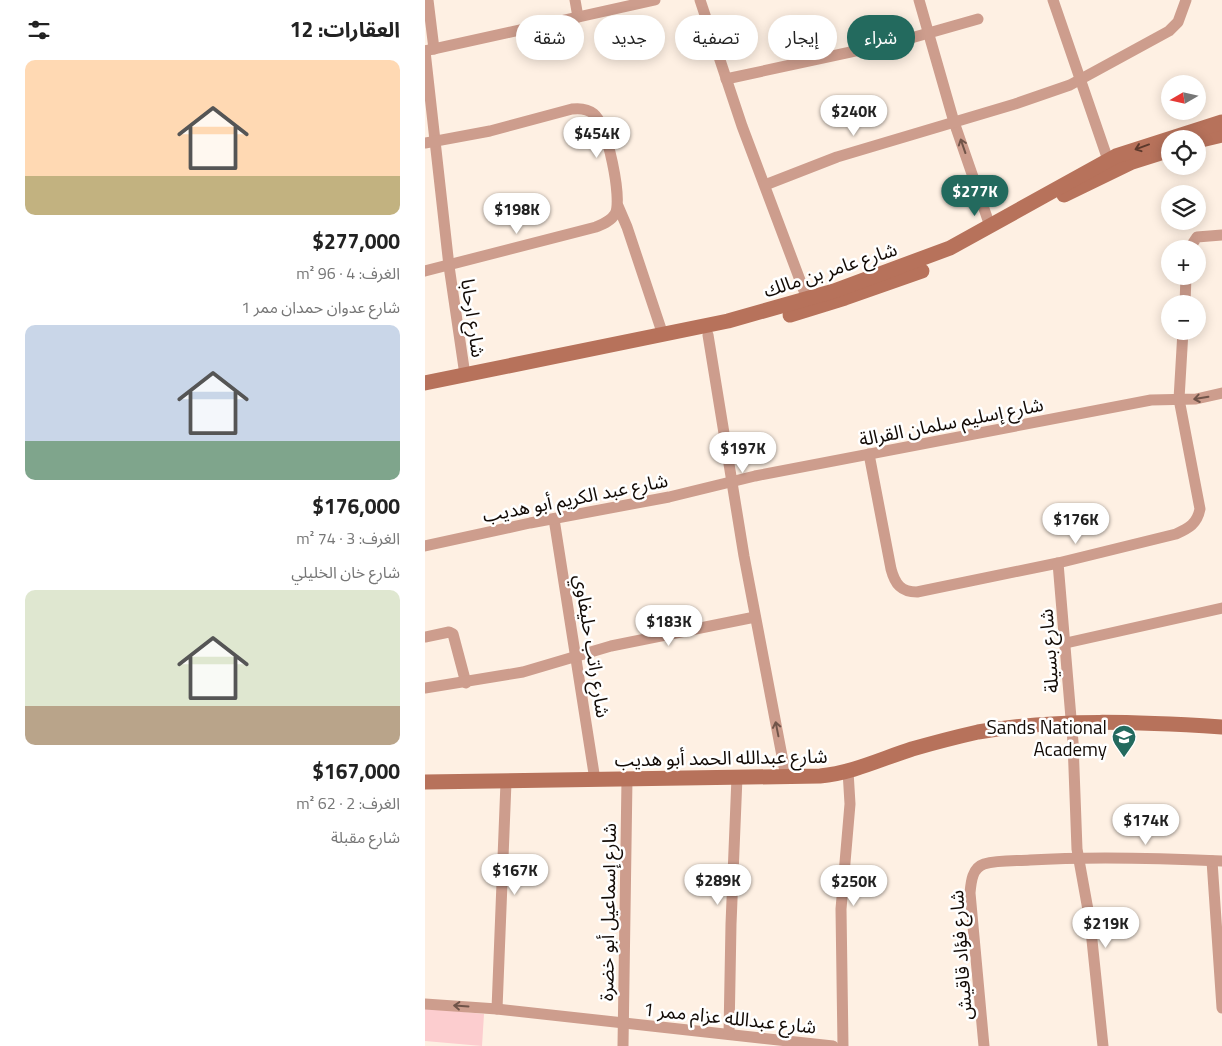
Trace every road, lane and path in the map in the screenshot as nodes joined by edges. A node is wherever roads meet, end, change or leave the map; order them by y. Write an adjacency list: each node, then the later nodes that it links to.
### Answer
1 (428, 0): 13 (street, شارع ارحابا)
2 (575, 0): 8 (street)
3 (655, 0): 9 (street)
4 (700, 0): 14 (street)
5 (919, 0): 12 (street)
6 (1053, 0): 15 (street)
7 (1185, 0): 15 (street)
8 (578, 15)
9 (584, 16)
10 (978, 18): 12 (street)
11 (516, 31): 13 (street)
12 (927, 33): 14 (street); 16 (street)
13 (428, 50): 20 (street, شارع ارحابا)
14 (726, 79): 23 (street)
15 (1081, 80): 16 (street); 22 (street)
16 (955, 122): 23 (street); 25 (street, one-way to 16)
17 (1222, 122): 22 (street, شارع عامر بن مالك, one-way to 22)
18 (1222, 135): 19 (street)
19 (1206, 139)
20 (430, 142): 24 (street); 28 (street, شارع ارحابا)
21 (1161, 153): 30 (street, شارع عامر بن مالك)
22 (1108, 160): 25 (street, شارع عامر بن مالك)
23 (765, 185): 30 (street)
24 (618, 206): 28 (street); 31 (street)
25 (990, 226): 30 (street, شارع عامر بن مالك)
26 (1222, 236): 27 (street)
27 (1194, 240)
28 (449, 266): 29 (street); 34 (street, شارع ارحابا)
29 (425, 271)
30 (809, 304): 31 (street, شارع عامر بن مالك); 32 (street, شارع عامر بن مالك)
31 (663, 335): 34 (street, شارع عامر بن مالك)
32 (708, 335): 37 (street, شارع عامر بن مالك); 40 (street)
33 (1182, 340): 38 (street)
34 (465, 375): 35 (street, شارع عامر بن مالك)
35 (425, 383)
36 (1222, 393): 38 (street, شارع إسليم سلمان القرالة, one-way to 38)
37 (425, 394)
38 (1179, 399): 39 (street, شارع إسليم سلمان القرالة); 43 (street)
39 (869, 454): 40 (street, شارع إسليم سلمان القرالة); 43 (street)
40 (731, 481): 41 (street, شارع عبد الكريم أبو هديب); 45 (street)
41 (554, 519): 42 (street, شارع عبد الكريم أبو هديب); 48 (street, شارع راتب حليفاوي)
42 (425, 546)
43 (1059, 563): 47 (street, شارع بسيلة)
44 (1222, 608): 47 (street)
45 (755, 617): 48 (street); 55 (street, one-way to 45)
46 (425, 636): 49 (street)
47 (1066, 643): 51 (street, شارع بسيلة)
48 (577, 657): 49 (street); 57 (street, شارع راتب حليفاوي)
49 (466, 682): 50 (street)
50 (425, 688)
51 (1071, 722): 52 (street, شارع عبدالله الحمد أبو هديب); 53 (street, شارع عبدالله الحمد أبو هديب); 60 (street, شارع بسيلة)
52 (1222, 727)
53 (848, 771): 55 (street, شارع عبدالله الحمد أبو هديب); 69 (street)
54 (737, 777): 55 (street, شارع عبدالله الحمد أبو هديب); 56 (street, شارع عبدالله الحمد أبو هديب); 66 (street)
55 (786, 777)
56 (627, 779): 57 (street, شارع عبدالله الحمد أبو هديب); 65 (street, شارع إسماعيل أبو خضرة)
57 (595, 780): 59 (street, شارع عبدالله الحمد أبو هديب)
58 (425, 782): 59 (street, شارع عبدالله الحمد أبو هديب)
59 (506, 782): 64 (street)
60 (1078, 857): 61 (street, شارع فؤاد قاقيش); 70 (street, شارع فؤاد قاقيش); 71 (street, شارع بسيلة)
61 (1217, 861): 63 (street)
62 (425, 1004): 64 (street, شارع عبدالله عزام ممر 1, one-way to 62)
63 (1222, 1008)
64 (497, 1009): 65 (street, شارع عبدالله عزام ممر 1)
65 (622, 1024): 66 (street, شارع عبدالله عزام ممر 1); 67 (street, شارع إسماعيل أبو خضرة)
66 (729, 1034): 68 (street, شارع عبدالله عزام ممر 1)
67 (623, 1046)
68 (833, 1046)
69 (843, 1046)
70 (985, 1046)
71 (1103, 1046)

